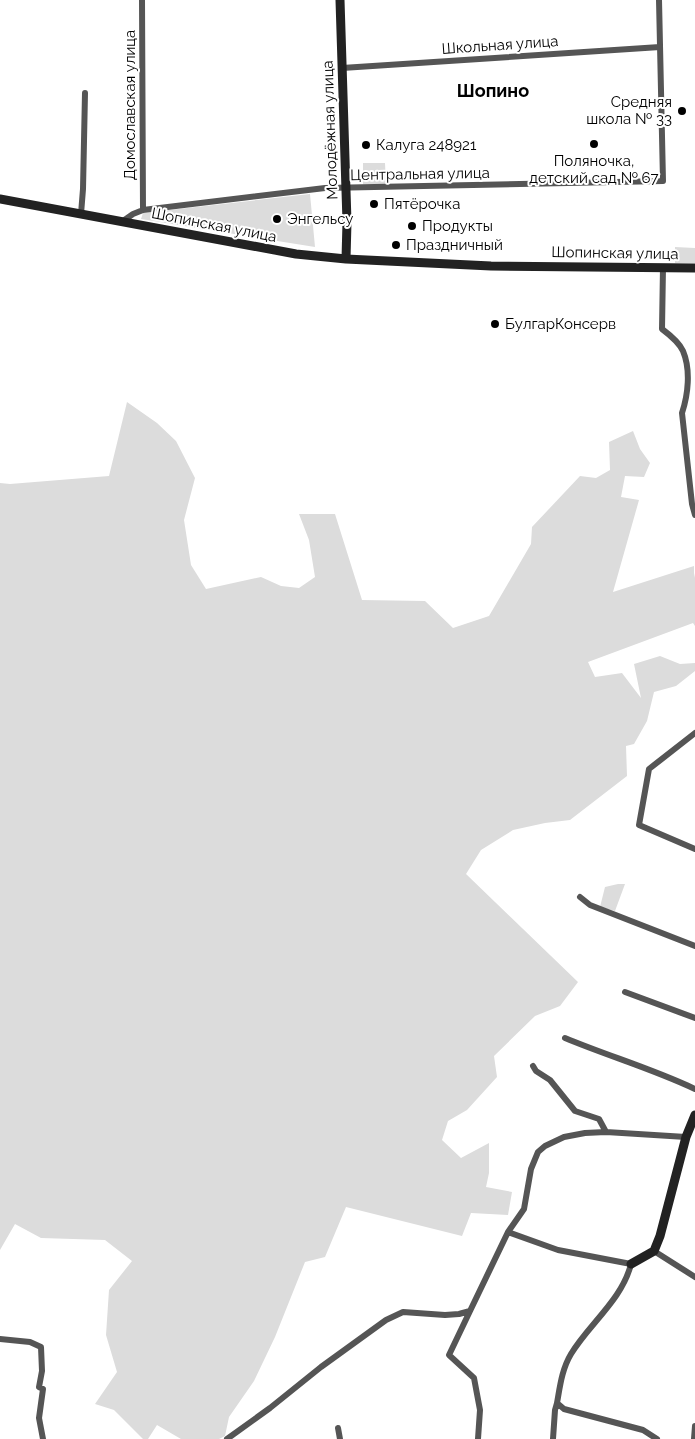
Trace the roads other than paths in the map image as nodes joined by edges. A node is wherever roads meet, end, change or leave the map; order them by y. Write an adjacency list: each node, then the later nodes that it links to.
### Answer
1 (142, 0): 9 (street, Домославская улица)
2 (340, 0): 5 (street, Молодёжная улица)
3 (659, 0): 4 (street)
4 (660, 47): 5 (street, Школьная улица); 7 (street, Центральная улица)
5 (342, 68): 7 (street, Молодёжная улица)
6 (85, 93): 10 (street)
7 (346, 188): 9 (street, Центральная улица); 12 (street, Молодёжная улица)
8 (0, 198): 10 (street, Шопинская улица)
9 (143, 210): 11 (street, Центральная улица)
10 (81, 214): 11 (street, Шопинская улица)
11 (123, 221): 12 (street, Шопинская улица)
12 (346, 260): 13 (street, Шопинская улица)
13 (663, 267): 14 (street, Шопинская улица); 15 (street)
14 (695, 268)
15 (695, 515)
16 (695, 733): 17 (street)
17 (695, 849)
18 (580, 897): 19 (street)
19 (695, 946)
20 (625, 992): 21 (street)
21 (695, 1018)
22 (565, 1038): 24 (street)
23 (533, 1066): 26 (street)
24 (695, 1089)
25 (695, 1115): 27 (street)
26 (606, 1132): 27 (street); 28 (street)
27 (690, 1132): 29 (street)
28 (508, 1232): 30 (street); 32 (street)
29 (654, 1251): 30 (street); 31 (street)
30 (630, 1264): 34 (street)
31 (695, 1277)
32 (470, 1312): 38 (street); 40 (street)
33 (0, 1339): 37 (street)
34 (557, 1403): 41 (street); 42 (street)
35 (695, 1426): 43 (street)
36 (338, 1428): 39 (street)
37 (43, 1439)
38 (227, 1439)
39 (340, 1439)
40 (478, 1439)
41 (553, 1439)
42 (657, 1439)
43 (694, 1439)

